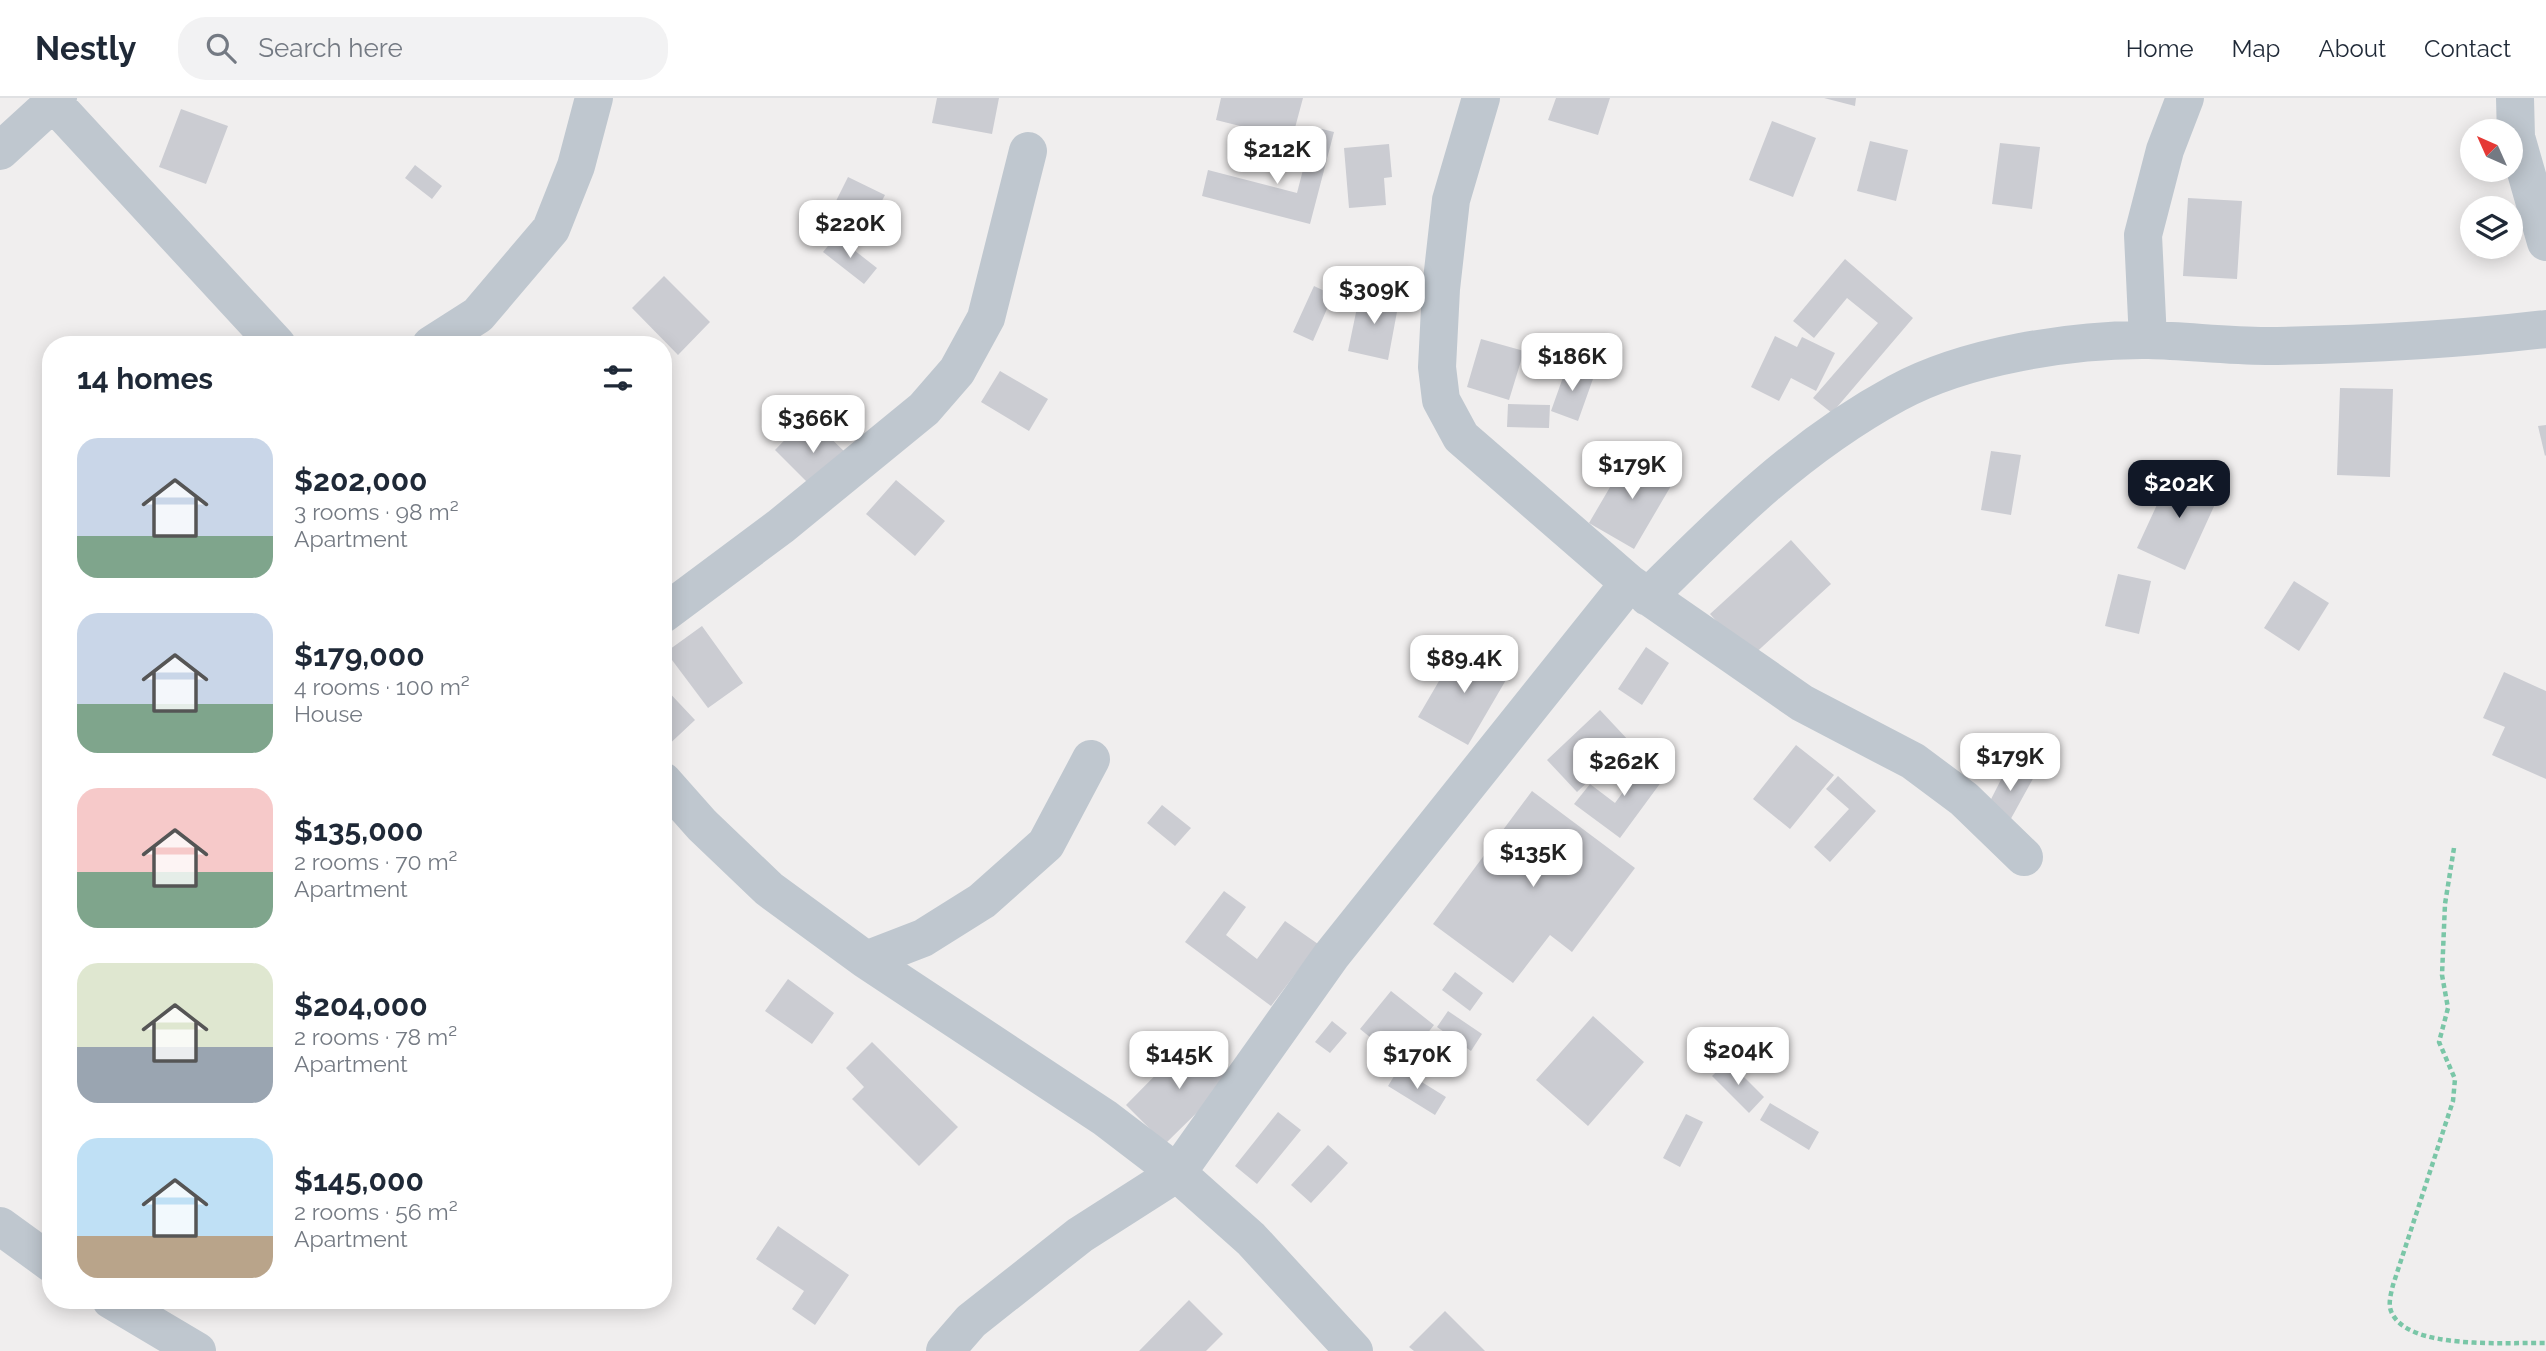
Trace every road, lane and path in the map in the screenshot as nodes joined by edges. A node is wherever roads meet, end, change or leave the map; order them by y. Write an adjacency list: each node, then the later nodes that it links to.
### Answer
1 (594, 98): 11 (street)
2 (1481, 98): 13 (street)
3 (2186, 98): 12 (street)
4 (2515, 98): 8 (street)
5 (53, 100): 6 (street); 10 (street)
6 (0, 151)
7 (1028, 152): 14 (street)
8 (2546, 242)
9 (2546, 329): 12 (street)
10 (269, 336)
11 (445, 336)
12 (2148, 340): 13 (street)
13 (1639, 590): 18 (street); 20 (street)
14 (672, 607)
15 (1091, 759): 19 (street)
16 (672, 791): 19 (street)
17 (2454, 848): 24 (path)
18 (2024, 856)
19 (866, 960): 20 (street)
20 (1177, 1173): 26 (street); 27 (street)
21 (0, 1226): 22 (street)
22 (42, 1256)
23 (126, 1309): 25 (street)
24 (2546, 1343)
25 (197, 1351)
26 (945, 1351)
27 (1354, 1351)

